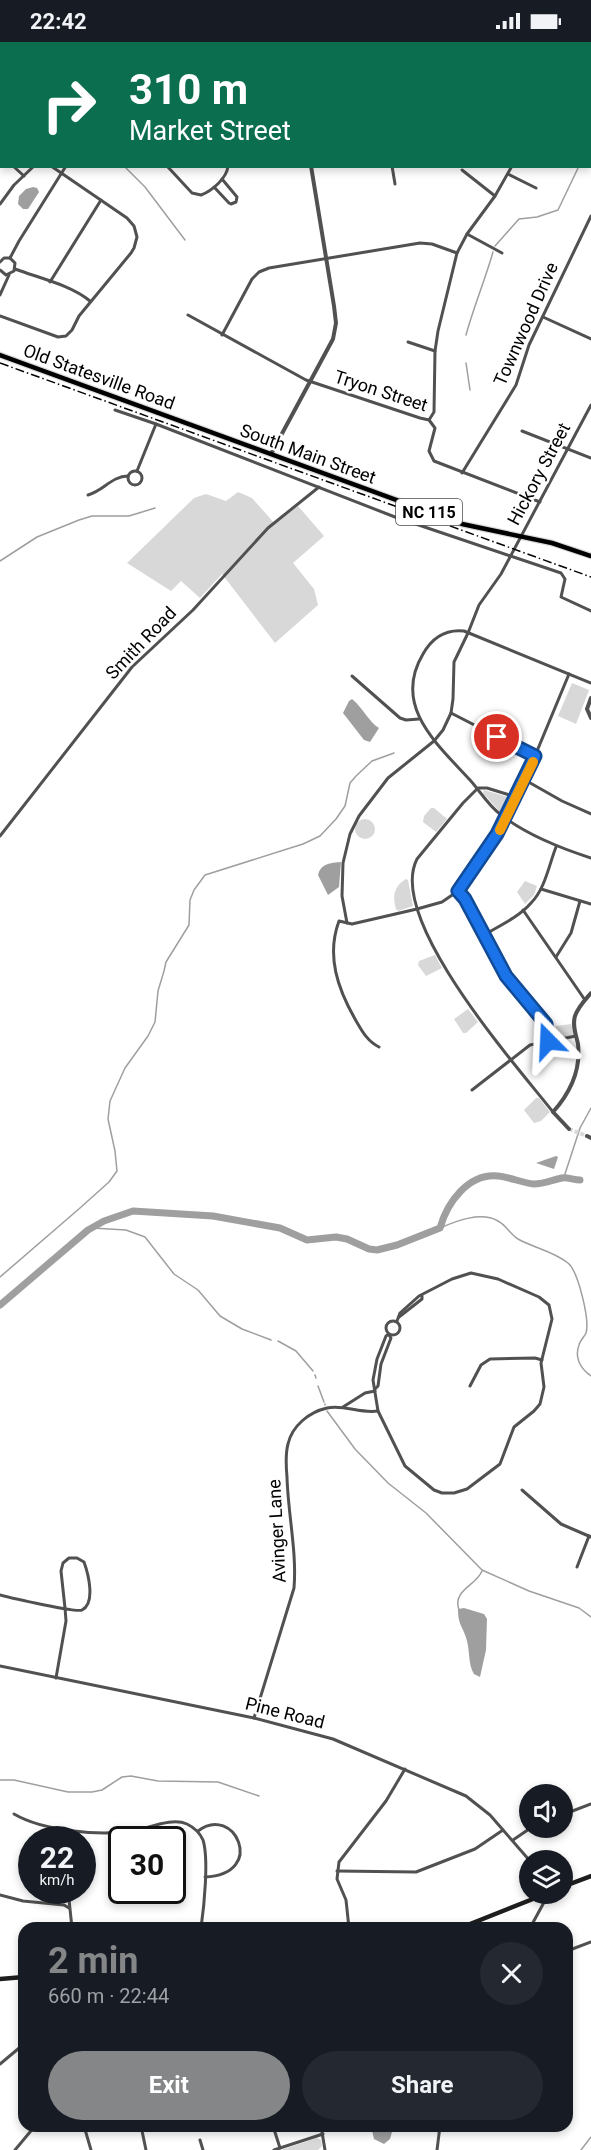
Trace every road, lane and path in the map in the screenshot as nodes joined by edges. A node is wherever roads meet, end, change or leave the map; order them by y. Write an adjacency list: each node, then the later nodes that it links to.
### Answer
1 (15, 168): 13 (street)
2 (32, 168): 13 (street)
3 (53, 168): 12 (street)
4 (65, 168): 12 (street)
5 (169, 168): 16 (street)
6 (228, 168): 14 (street)
7 (311, 168): 26 (street)
8 (392, 168): 15 (street)
9 (511, 168): 11 (street)
10 (462, 170): 18 (street)
11 (508, 174): 17 (street); 18 (street)
12 (61, 175): 19 (street); 25 (street)
13 (24, 176): 20 (street)
14 (222, 179): 16 (street); 16 (street)
15 (394, 184)
16 (213, 187)
17 (536, 188)
18 (495, 196): 22 (street)
19 (101, 200): 32 (street); 34 (street)
20 (0, 204)
21 (591, 216): 37 (street, Townwood Drive)
22 (467, 234): 23 (street); 24 (street)
23 (457, 253): 26 (street); 41 (street)
24 (502, 253)
25 (10, 258): 27 (street); 28 (street)
26 (326, 258): 38 (street); 43 (street)
27 (0, 262)
28 (15, 269): 30 (street); 32 (street)
29 (0, 271): 30 (street); 31 (street)
30 (9, 274): 33 (street)
31 (0, 277)
32 (50, 282): 34 (street)
33 (0, 295)
34 (90, 302): 36 (street)
35 (188, 315): 38 (street, Tryon Street)
36 (0, 316)
37 (543, 317): 39 (street); 54 (street, Townwood Drive)
38 (222, 335): 43 (street, Tryon Street)
39 (591, 339)
40 (408, 342): 41 (street)
41 (435, 351): 46 (street)
42 (0, 355): 48 (main road, Old Statesville Road / NC 115)
43 (310, 381): 46 (street, Tryon Street); 51 (street)
44 (591, 405): 50 (street, Hickory Street)
45 (116, 410): 47 (street)
46 (429, 420): 54 (street, Tryon Street)
47 (156, 424): 53 (street); 56 (street)
48 (189, 425): 51 (main road, South Main Street / NC 115)
49 (522, 431): 50 (street)
50 (568, 450): 52 (street); 58 (street, Hickory Street)
51 (271, 454): 59 (main road, South Main Street / NC 115)
52 (591, 458)
53 (137, 471): 55 (street); 55 (street)
54 (462, 473): 58 (street, Tryon Street)
55 (128, 476): 57 (street)
56 (319, 487): 60 (street); 78 (street, Smith Road)
57 (88, 495)
58 (540, 502): 59 (street, Hickory Street)
59 (520, 537): 60 (street, Hickory Street); 61 (main road, South Main Street / NC 115)
60 (509, 556): 62 (street); 63 (street, Hickory Street)
61 (591, 556)
62 (591, 611)
63 (468, 633): 64 (street); 68 (street, Hickory Street); 70 (street)
64 (569, 674): 66 (street); 72 (street)
65 (352, 676): 70 (street)
66 (591, 683)
67 (591, 698): 69 (street)
68 (451, 713): 71 (street); 72 (street)
69 (591, 718)
70 (419, 719): 71 (street)
71 (434, 741): 74 (street); 87 (street)
72 (535, 756): 73 (street)
73 (525, 780): 75 (street); 76 (street)
74 (478, 788): 75 (street); 77 (street); 85 (street)
75 (516, 797): 77 (street)
76 (591, 814)
77 (506, 819): 79 (street); 82 (street)
78 (0, 836)
79 (556, 847): 80 (street); 81 (street)
80 (591, 858)
81 (541, 889): 83 (street); 86 (street)
82 (458, 891): 85 (street); 88 (street)
83 (580, 901): 84 (street); 89 (street)
84 (591, 904)
85 (417, 909): 87 (street); 95 (street)
86 (523, 910): 88 (street); 89 (street)
87 (347, 923): 94 (street)
88 (484, 936): 93 (street)
89 (555, 957): 91 (street)
90 (591, 993): 91 (street)
91 (585, 1000): 92 (street)
92 (576, 1036): 93 (street); 97 (street)
93 (548, 1041): 95 (street)
94 (379, 1047)
95 (511, 1058): 96 (street); 97 (street)
96 (472, 1090)
97 (553, 1112): 98 (street)
98 (569, 1129)
99 (398, 1319): 100 (street); 100 (street); 101 (street)
100 (389, 1334): 103 (street)
101 (542, 1360): 102 (street); 105 (street)
102 (470, 1386)
103 (375, 1390): 104 (street, Avinger Lane); 105 (street)
104 (343, 1407): 105 (street, Avinger Lane); 113 (street, Avinger Lane)
105 (378, 1410)
106 (522, 1490): 107 (street)
107 (590, 1536): 108 (street)
108 (576, 1567)
109 (0, 1595): 110 (street)
110 (65, 1608): 110 (street); 112 (street)
111 (0, 1666): 112 (street, Pine Road)
112 (56, 1678): 113 (street, Pine Road)
113 (254, 1718): 114 (street, Pine Road)
114 (405, 1769): 118 (street, Pine Road); 123 (street)
115 (591, 1804): 116 (street)
116 (573, 1811)
117 (14, 1814): 119 (street)
118 (503, 1830): 121 (street, Pine Road); 123 (street)
119 (197, 1832): 125 (street); 125 (street)
120 (519, 1836): 121 (street)
121 (513, 1840): 122 (street, Pine Road)
122 (521, 1850)
123 (337, 1871): 134 (street)
124 (591, 1876): 126 (main road)
125 (205, 1877): 133 (street)
126 (573, 1883)
127 (0, 1895): 131 (street)
128 (69, 1904): 131 (street)
129 (520, 1904): 135 (main road)
130 (542, 1904): 136 (street)
131 (69, 1908): 132 (street)
132 (71, 1922)
133 (202, 1922)
134 (348, 1922)
135 (475, 1922)
136 (533, 1922)
137 (591, 1942): 138 (street)
138 (573, 1949)
139 (18, 1978): 140 (main road)
140 (0, 1979)
141 (18, 2049): 142 (street)
142 (0, 2064)
143 (30, 2132): 151 (street)
144 (86, 2132): 152 (street)
145 (142, 2132): 153 (street)
146 (275, 2132): 150 (street)
147 (439, 2132): 157 (street)
148 (323, 2134): 150 (street); 156 (street)
149 (200, 2140): 154 (street)
150 (280, 2148): 155 (street)
151 (15, 2150)
152 (91, 2150)
153 (146, 2150)
154 (203, 2150)
155 (274, 2150)
156 (325, 2150)
157 (437, 2150)

